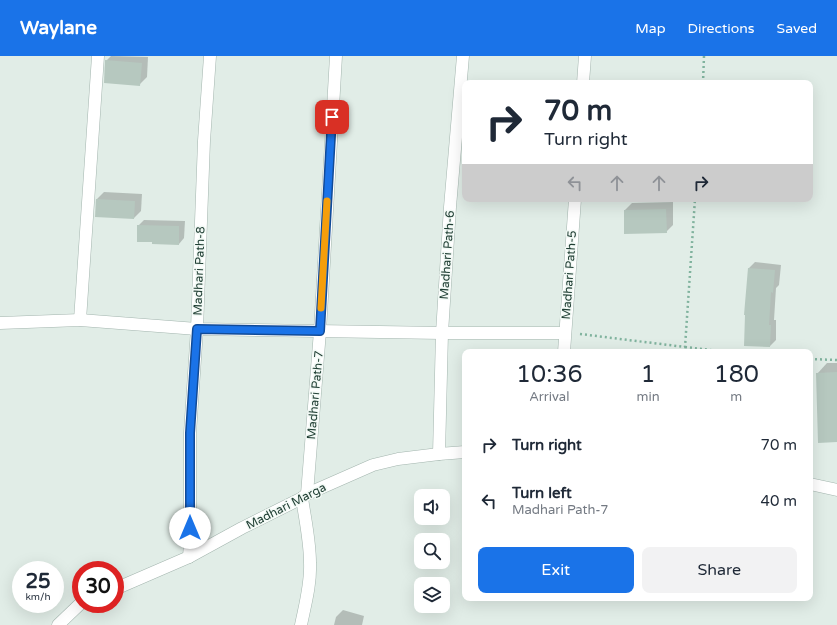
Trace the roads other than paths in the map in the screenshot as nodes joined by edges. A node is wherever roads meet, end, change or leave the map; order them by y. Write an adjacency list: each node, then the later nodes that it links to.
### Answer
1 (98, 56): 8 (street)
2 (210, 56): 10 (street, Madhari Path-8)
3 (336, 56): 11 (street, Madhari Path-7)
4 (463, 56): 12 (street, Madhari Path-6)
5 (585, 56): 6 (street)
6 (583, 80)
7 (575, 202): 13 (street, Madhari Path-5)
8 (80, 320): 9 (street); 10 (street)
9 (0, 323)
10 (197, 329): 11 (street); 20 (street, Madhari Path-8)
11 (320, 331): 12 (street); 19 (street, Madhari Path-7)
12 (442, 333): 13 (street); 16 (street, Madhari Path-6)
13 (565, 333): 14 (street, Madhari Path-5)
14 (564, 349)
15 (462, 452): 16 (street, Madhari Marga)
16 (440, 454): 19 (street, Madhari Marga)
17 (813, 485): 18 (street)
18 (837, 490)
19 (304, 496): 20 (street, Madhari Marga); 24 (street, Madhari Path-7)
20 (189, 557): 21 (street, Madhari Marga)
21 (124, 585)
22 (72, 612): 23 (street)
23 (58, 625)
24 (301, 625)

